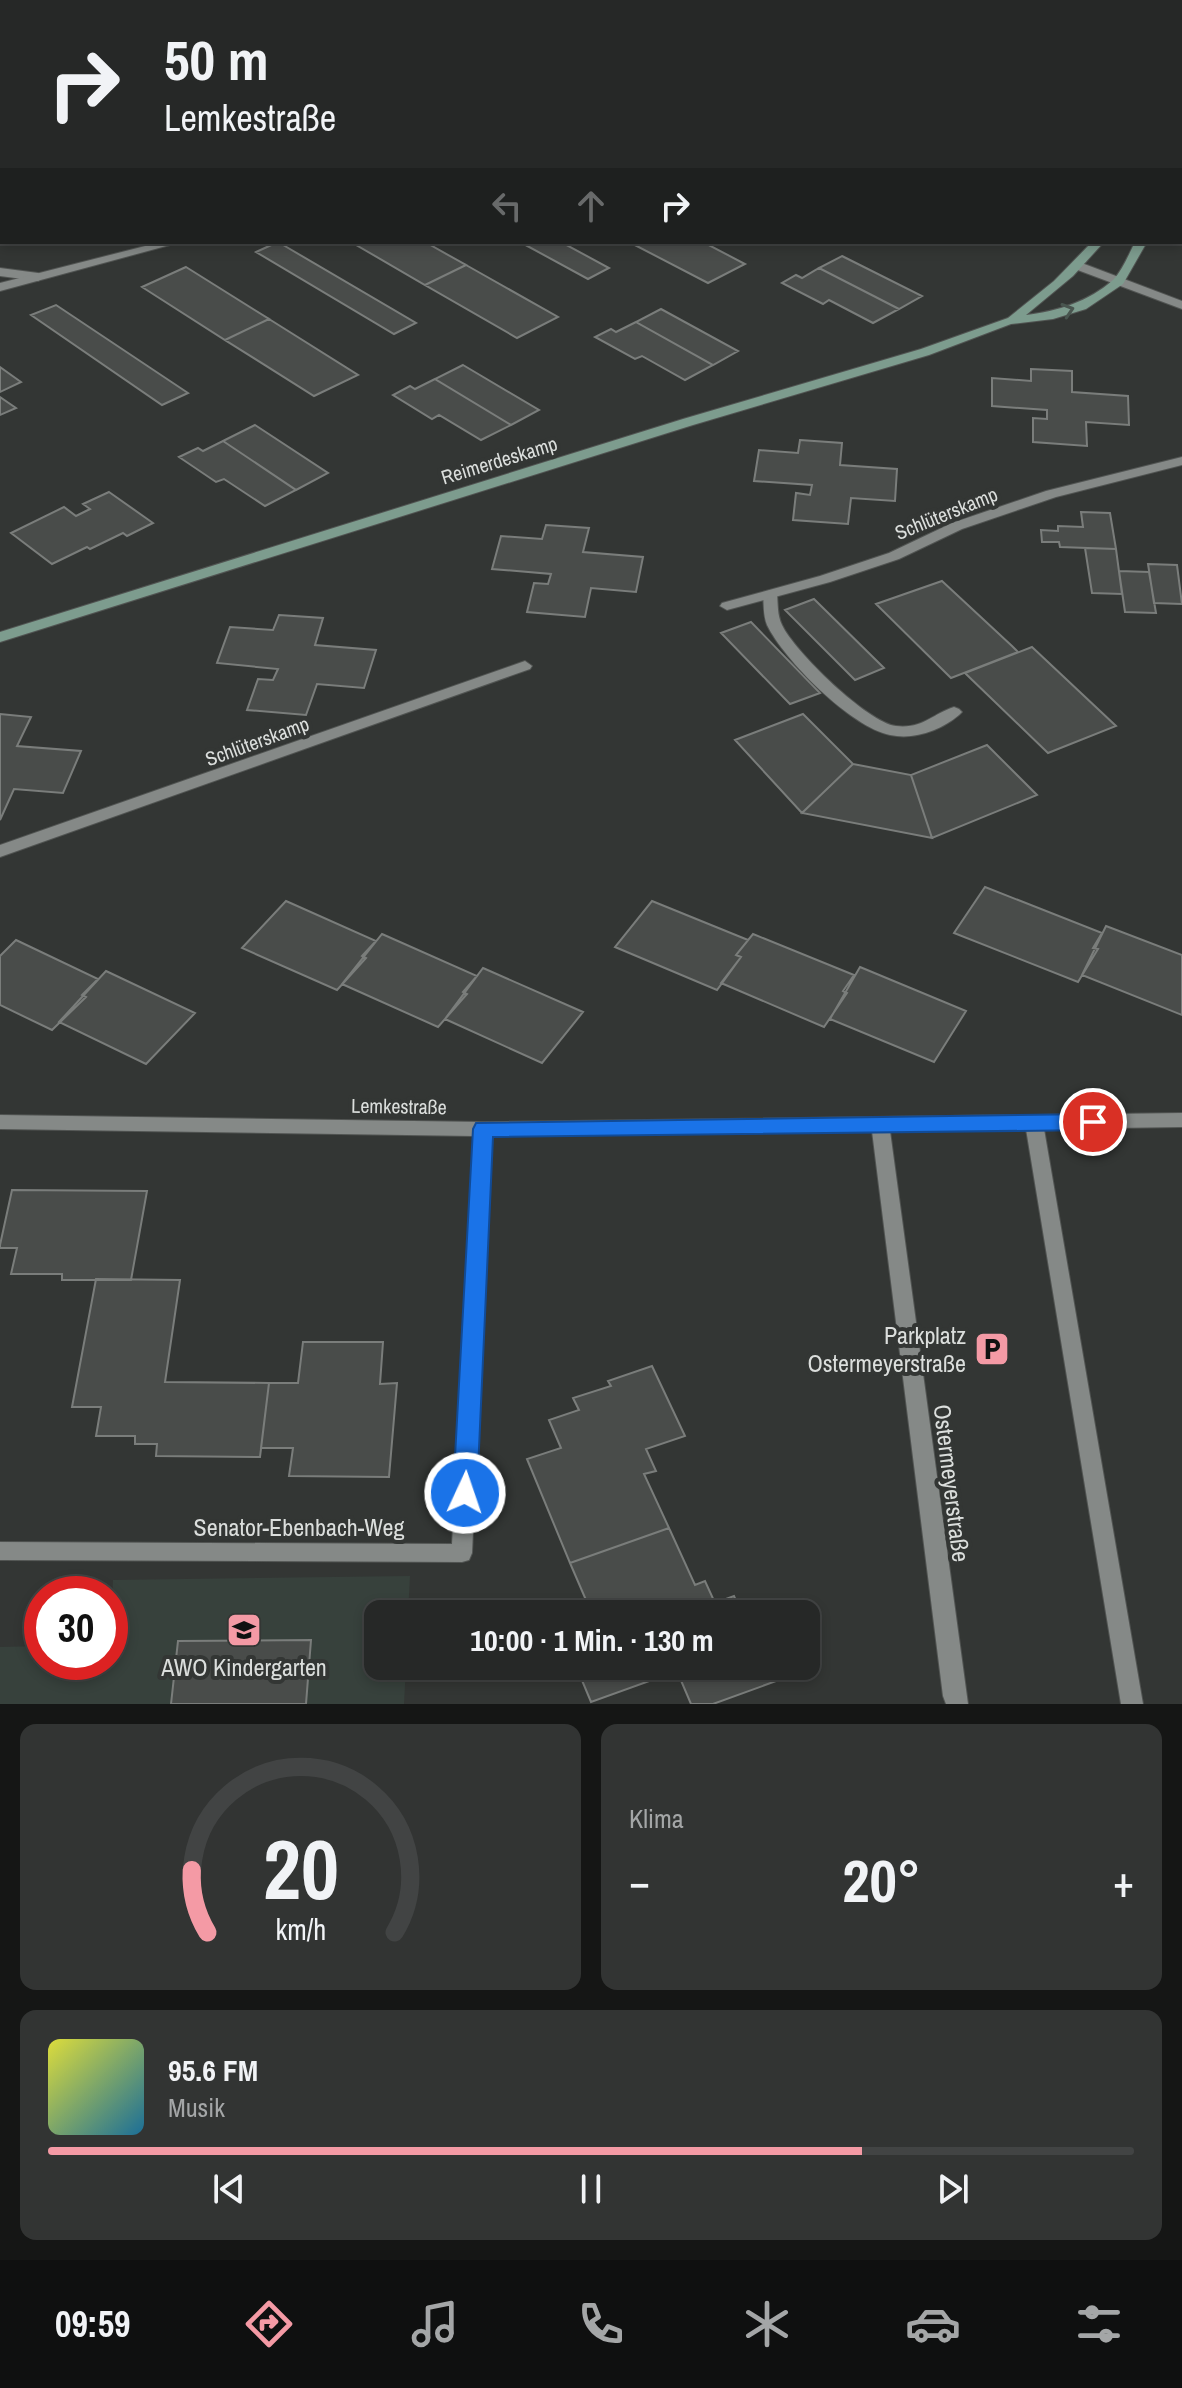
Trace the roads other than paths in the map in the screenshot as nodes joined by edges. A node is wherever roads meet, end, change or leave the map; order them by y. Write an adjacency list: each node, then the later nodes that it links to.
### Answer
1 (167, 244): 6 (street)
2 (1096, 244): 4 (main road, Reimerdeskamp)
3 (1140, 244): 7 (main road, Reimerdeskamp)
4 (1079, 266): 7 (street); 10 (main road, Reimerdeskamp)
5 (0, 272): 6 (street)
6 (38, 277): 8 (street)
7 (1119, 281): 9 (street); 10 (main road, Reimerdeskamp, one-way to 7)
8 (0, 287)
9 (1182, 305)
10 (1009, 321): 14 (main road, Reimerdeskamp)
11 (1182, 461): 12 (street, Schlüterskamp)
12 (770, 594): 13 (street, Schlüterskamp); 16 (street)
13 (727, 606)
14 (0, 637)
15 (525, 666): 17 (street, Schlüterskamp)
16 (954, 712)
17 (0, 851)
18 (1182, 1120): 20 (street, Lemkestraße)
19 (0, 1122): 22 (street, Lemkestraße)
20 (1034, 1123): 21 (street, Lemkestraße); 24 (street)
21 (880, 1126): 22 (street, Lemkestraße); 25 (street, Ostermeyerstraße)
22 (483, 1129): 23 (street, Senator-Ebenbach-Weg)
23 (0, 1551)
24 (1131, 1702)
25 (957, 1704)

